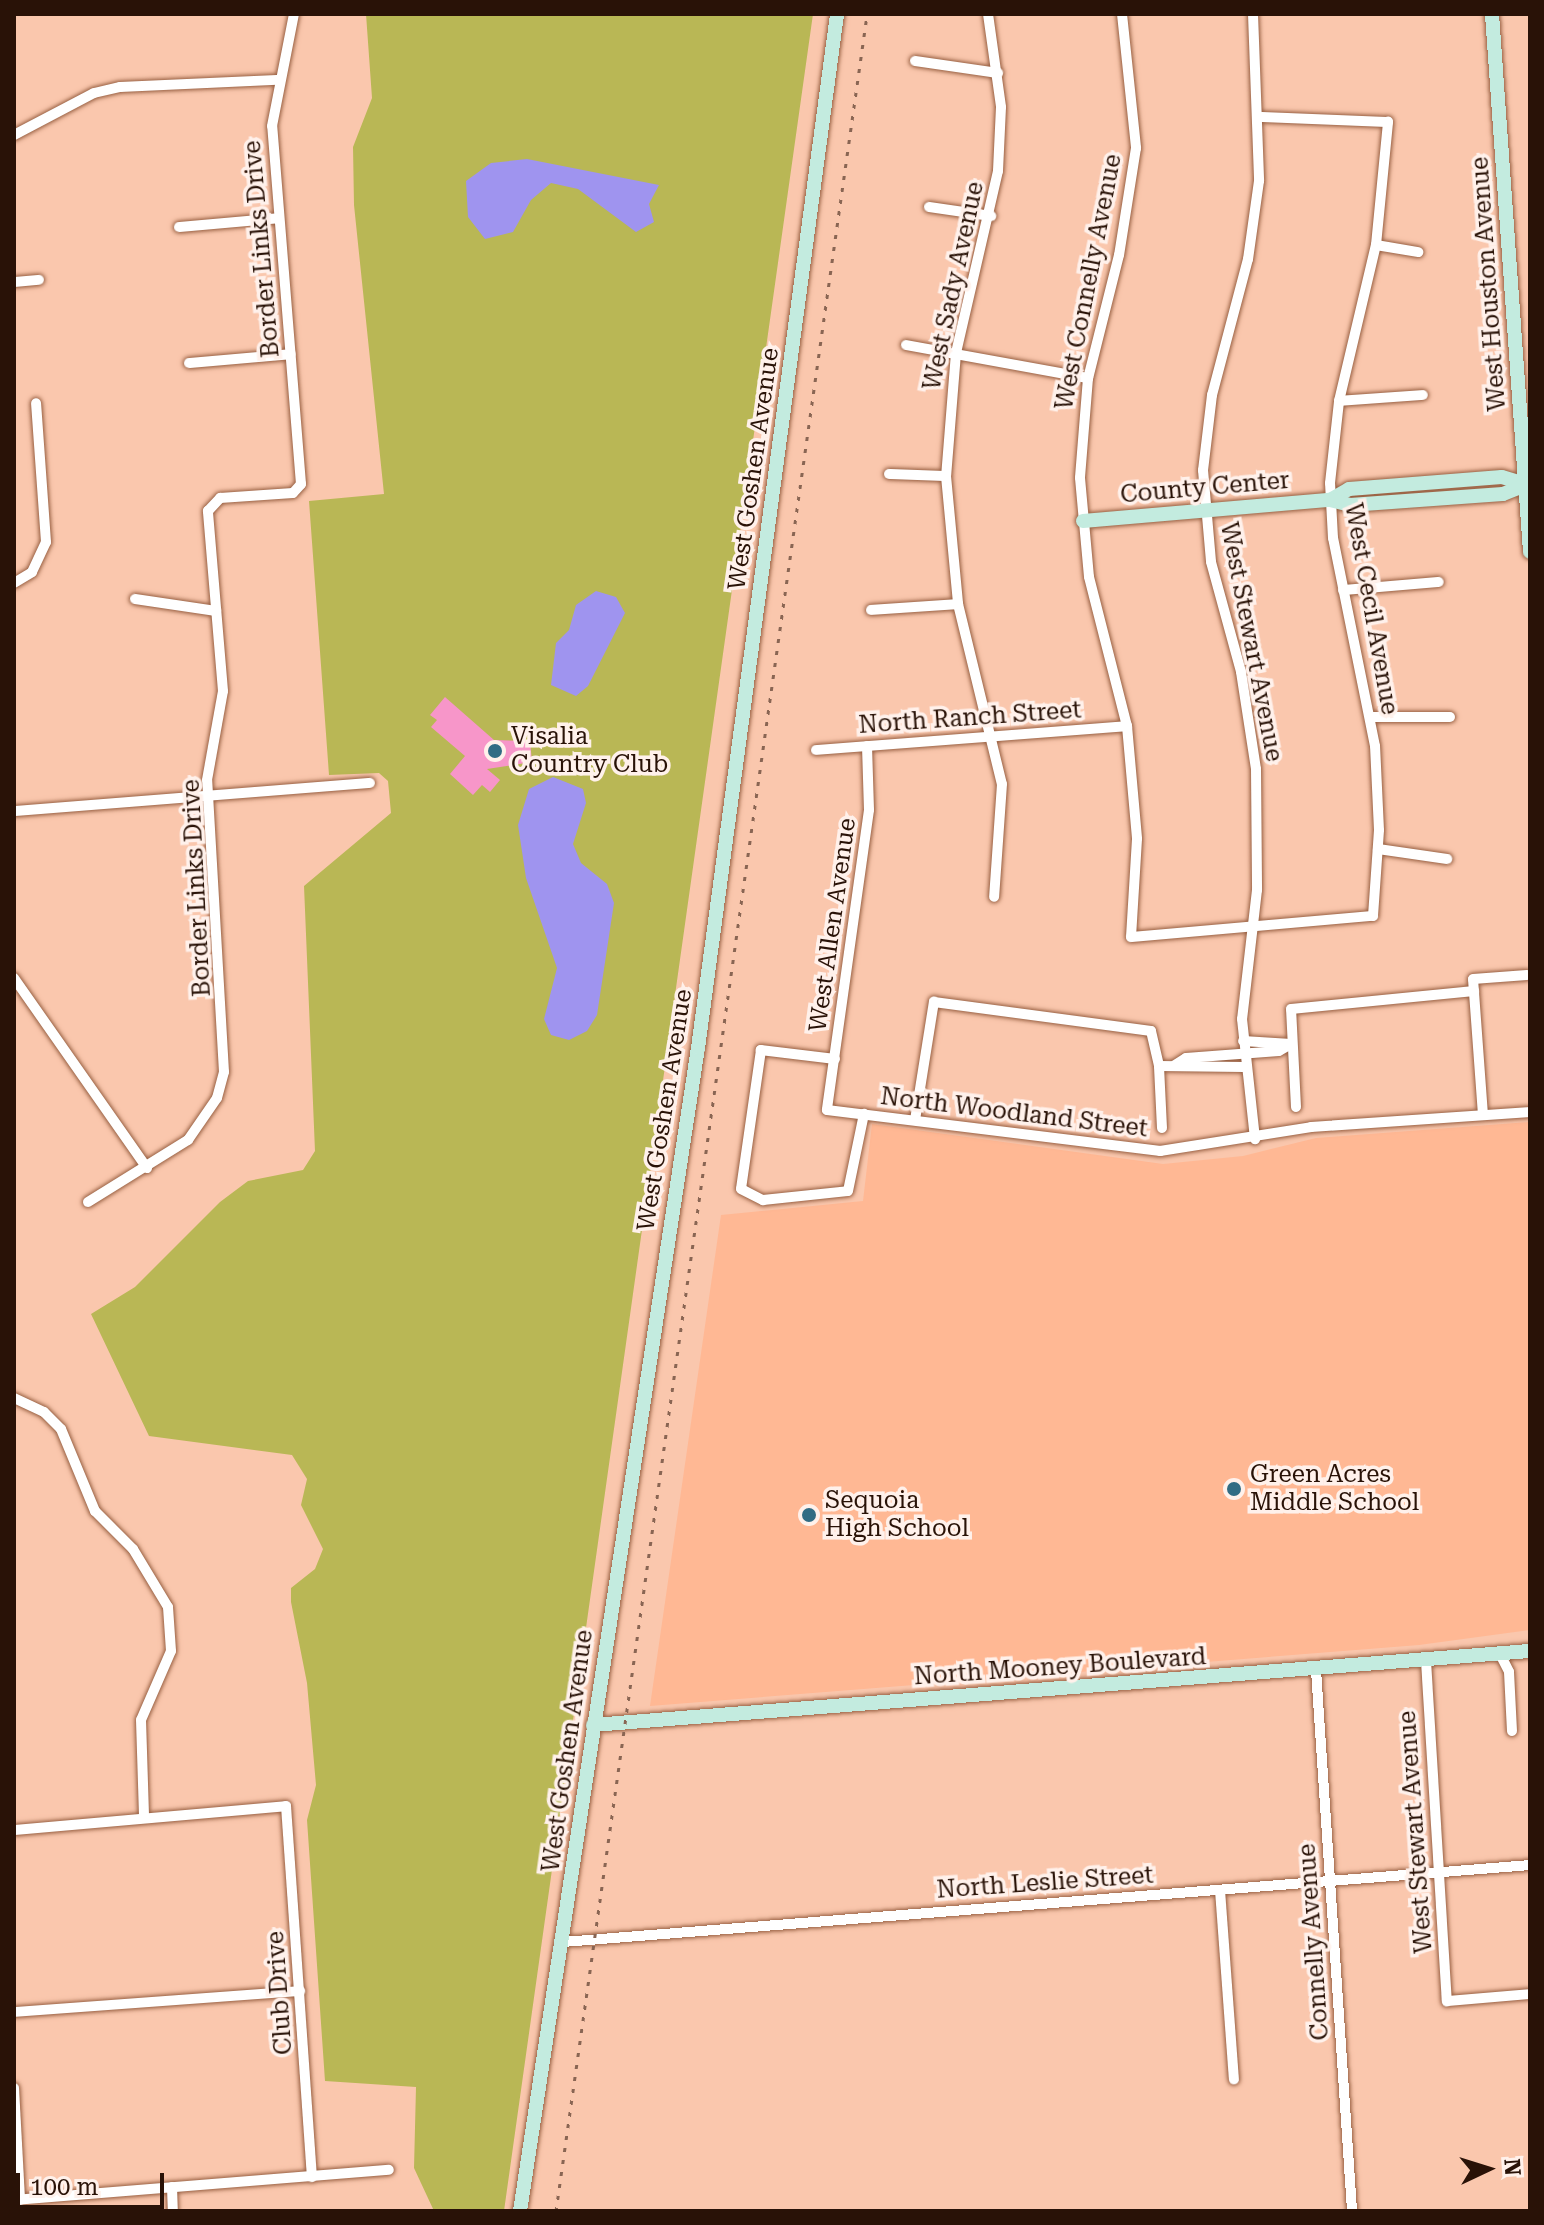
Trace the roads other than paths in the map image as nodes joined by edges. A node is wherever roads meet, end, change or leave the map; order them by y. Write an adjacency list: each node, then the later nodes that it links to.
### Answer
1 (294, 14): 9 (street, Border Links Drive)
2 (837, 14): 79 (main road, West Goshen Avenue)
3 (988, 14): 8 (street, West Sady Avenue)
4 (1122, 14): 24 (street, West Connelly Avenue)
5 (1253, 14): 10 (street, West Stewart Avenue)
6 (1492, 14): 30 (main road, West Houston Avenue)
7 (915, 61): 8 (street)
8 (998, 73): 13 (street, West Sady Avenue)
9 (277, 80): 11 (street); 14 (street, Border Links Drive)
10 (1261, 117): 16 (street, West Cecil Avenue); 32 (street, West Stewart Avenue)
11 (14, 135)
12 (929, 207): 13 (street)
13 (991, 216): 21 (street, West Sady Avenue)
14 (279, 218): 15 (street); 22 (street, Border Links Drive)
15 (179, 227)
16 (1376, 245): 17 (street); 26 (street, West Cecil Avenue)
17 (1418, 252)
18 (39, 280): 19 (street)
19 (14, 282)
20 (906, 345): 21 (street)
21 (956, 353): 24 (street); 29 (street, West Sady Avenue)
22 (291, 354): 23 (street); 41 (street, Border Links Drive)
23 (189, 363)
24 (1088, 378): 33 (street, West Connelly Avenue)
25 (1423, 395): 26 (street)
26 (1339, 401): 31 (street, West Cecil Avenue)
27 (36, 403): 36 (street)
28 (889, 474): 29 (street)
29 (946, 476): 39 (street, West Sady Avenue)
30 (1528, 483): 31 (main road, County Center); 34 (main road, West Houston Avenue)
31 (1330, 500): 32 (main road, County Center); 37 (street, West Cecil Avenue)
32 (1205, 509): 33 (main road, County Center); 54 (street, West Stewart Avenue)
33 (1083, 521): 44 (street, West Connelly Avenue)
34 (1530, 552)
35 (1439, 582): 37 (street)
36 (14, 583)
37 (1343, 590): 42 (street, West Cecil Avenue)
38 (135, 599): 41 (street)
39 (958, 604): 40 (street); 45 (street, West Sady Avenue)
40 (871, 610)
41 (216, 611): 49 (street, Border Links Drive)
42 (1371, 717): 43 (street); 51 (street, West Cecil Avenue)
43 (1450, 717)
44 (1127, 726): 45 (street, North Ranch Street); 54 (street, West Connelly Avenue)
45 (994, 734): 46 (street, North Ranch Street); 53 (street, West Sady Avenue)
46 (867, 746): 47 (street, North Ranch Street); 60 (street, West Allen Avenue)
47 (816, 750)
48 (370, 783): 49 (street)
49 (208, 796): 50 (street); 72 (street, Border Links Drive)
50 (14, 811)
51 (1378, 849): 52 (street); 54 (street, West Cecil Avenue)
52 (1447, 859)
53 (994, 897)
54 (1252, 927): 59 (street, West Stewart Avenue)
55 (1527, 975): 57 (street)
56 (14, 978): 72 (street)
57 (1474, 991): 58 (street); 68 (street)
58 (1291, 1044): 59 (street); 64 (street)
59 (1243, 1047): 61 (street); 63 (street, West Stewart Avenue)
60 (835, 1059): 65 (street, West Allen Avenue); 67 (street)
61 (1175, 1065): 62 (street); 63 (street)
62 (1159, 1066): 69 (street); 70 (street)
63 (1244, 1067): 71 (street, West Stewart Avenue)
64 (1296, 1107)
65 (827, 1110): 67 (street, North Woodland Street)
66 (1530, 1112): 68 (street, North Woodland Street)
67 (864, 1114): 69 (street, North Woodland Street)
68 (1483, 1115): 71 (street, North Woodland Street)
69 (915, 1120): 71 (street, North Woodland Street)
70 (1162, 1128)
71 (1255, 1139)
72 (147, 1168): 73 (street, Border Links Drive)
73 (88, 1202)
74 (14, 1398): 81 (street)
75 (1530, 1651): 76 (main road, North Mooney Boulevard)
76 (1500, 1654): 77 (main road, North Mooney Boulevard); 80 (street)
77 (1426, 1661): 78 (main road, North Mooney Boulevard); 84 (street, West Stewart Avenue)
78 (1316, 1670): 79 (main road, North Mooney Boulevard); 85 (street, Connelly Avenue)
79 (593, 1725): 87 (main road, West Goshen Avenue)
80 (1512, 1731)
81 (144, 1818): 82 (street); 88 (street, Club Drive)
82 (14, 1830)
83 (1530, 1865): 84 (street, North Leslie Street)
84 (1438, 1872): 85 (street, North Leslie Street); 89 (street, West Stewart Avenue)
85 (1331, 1881): 86 (street, North Leslie Street); 99 (street, Connelly Avenue)
86 (1220, 1890): 87 (street, North Leslie Street); 91 (street)
87 (563, 1942): 98 (main road, West Goshen Avenue)
88 (300, 1991): 90 (street); 94 (street, Club Drive)
89 (1530, 1994)
90 (14, 2012)
91 (1234, 2079)
92 (14, 2088): 96 (street)
93 (389, 2170): 94 (street)
94 (312, 2177): 95 (street)
95 (172, 2187): 96 (street); 97 (street)
96 (17, 2200)
97 (173, 2211)
98 (520, 2211)
99 (1352, 2211)

